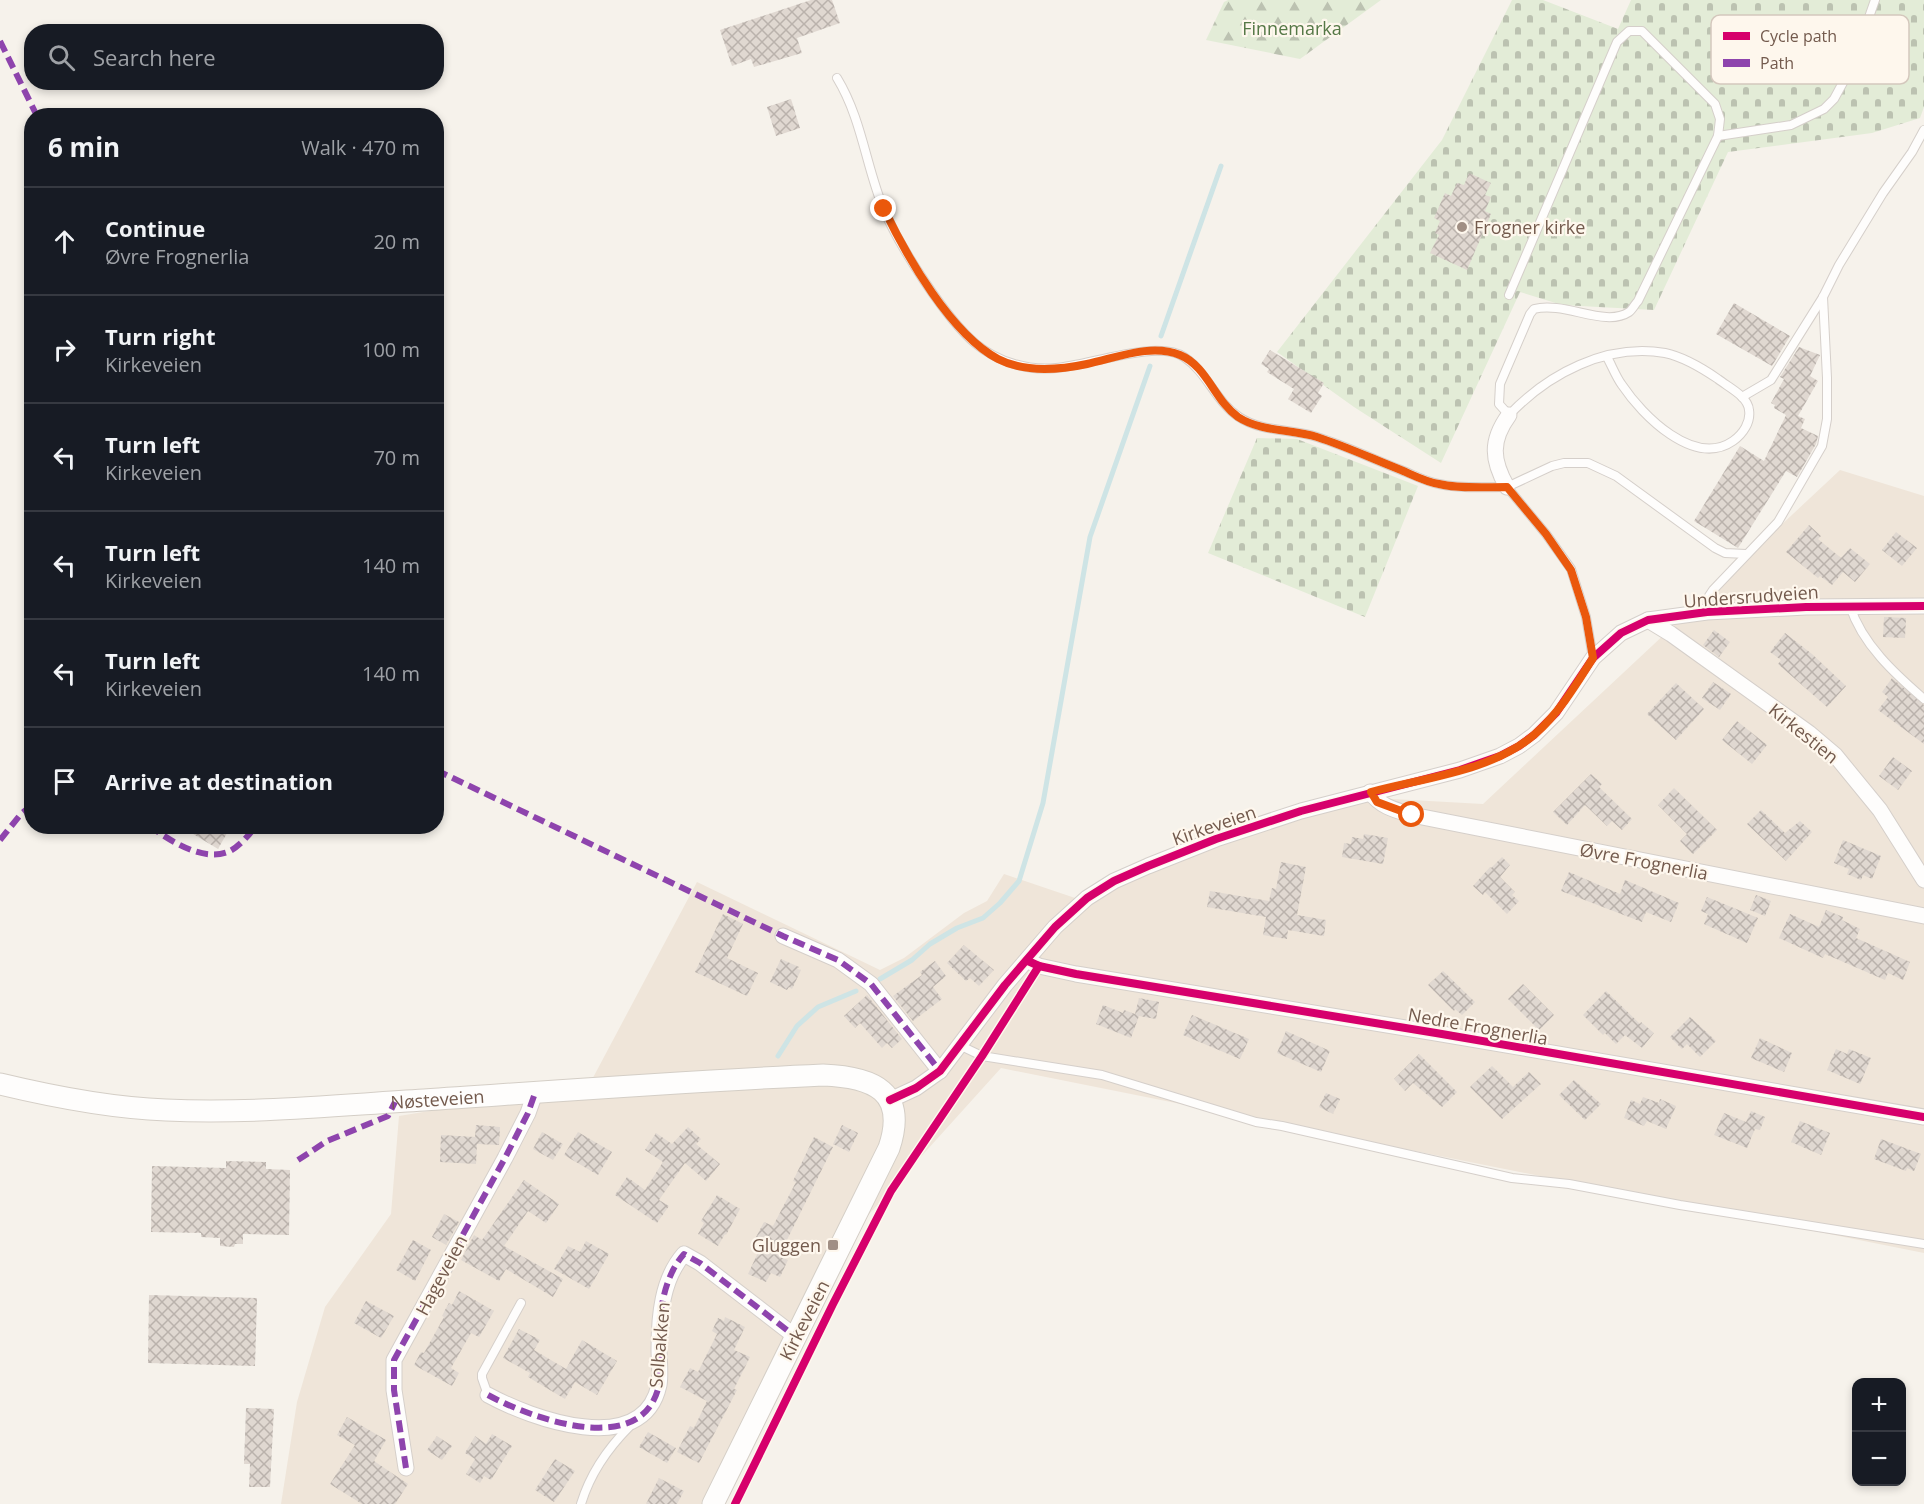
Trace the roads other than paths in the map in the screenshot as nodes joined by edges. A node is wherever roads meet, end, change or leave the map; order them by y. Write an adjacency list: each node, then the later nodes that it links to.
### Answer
1 (1875, 0): 2 (lane)
2 (1870, 15)
3 (837, 78): 12 (lane)
4 (1842, 84): 6 (lane)
5 (1924, 130): 8 (lane)
6 (1718, 136): 7 (lane); 11 (lane)
7 (1509, 295)
8 (1823, 297): 10 (lane); 13 (lane)
9 (1607, 357): 10 (lane); 10 (lane); 11 (lane)
10 (1742, 397)
11 (1509, 415): 12 (street)
12 (1507, 487): 13 (lane); 18 (lane)
13 (1746, 554): 16 (lane)
14 (1850, 606): 15 (street, Undersrudveien); 16 (street, Undersrudveien); 19 (lane)
15 (1924, 606)
16 (1707, 612): 17 (street, Undersrudveien)
17 (1648, 620): 18 (street, Undersrudveien); 21 (street, Kirkestien)
18 (1593, 658): 20 (street, Kirkeveien)
19 (1924, 699)
20 (1371, 792): 22 (street, Øvre Frognerlia); 24 (street, Kirkeveien)
21 (1924, 880)
22 (1924, 916)
23 (783, 936): 26 (street)
24 (1028, 961): 25 (street, Kirkeveien); 30 (street, Nedre Frognerlia)
25 (959, 1045): 26 (street, Kirkeveien); 31 (lane)
26 (940, 1071): 29 (street, Kirkeveien)
27 (0, 1084): 28 (main road, Nøsteveien)
28 (535, 1093): 29 (main road, Nøsteveien); 36 (street, Hageveien)
29 (890, 1100): 33 (main road, Kirkeveien)
30 (1924, 1117)
31 (1924, 1244)
32 (521, 1303): 34 (lane)
33 (796, 1337): 35 (street, Solbakken); 38 (main road, Kirkeveien)
34 (488, 1395): 35 (street)
35 (634, 1420): 37 (lane)
36 (406, 1468)
37 (581, 1504)
38 (713, 1504)

